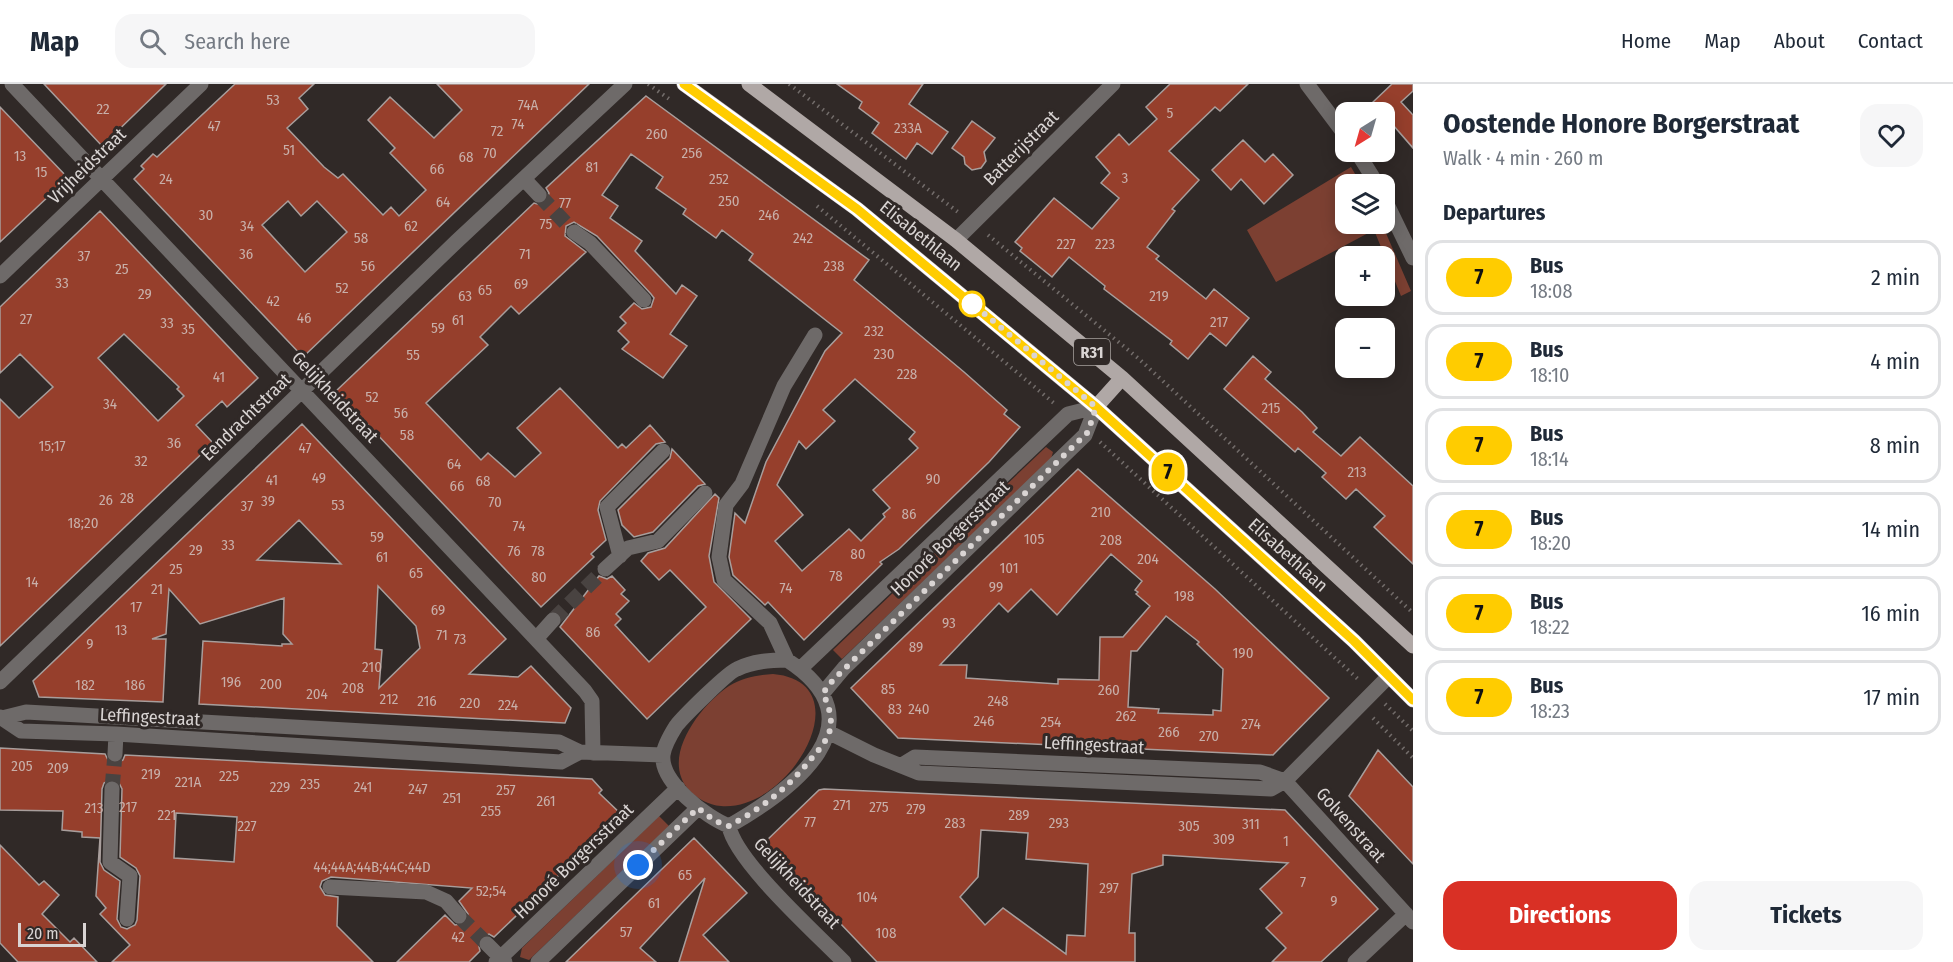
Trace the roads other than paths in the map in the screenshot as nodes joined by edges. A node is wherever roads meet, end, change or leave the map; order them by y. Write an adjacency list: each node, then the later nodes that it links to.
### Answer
1 (12, 84): 9 (street, Gelijkheidstraat)
2 (201, 84): 9 (street, Vrijheidstraat)
3 (625, 84): 10 (street, Eendrachtstraat)
4 (684, 84): 21 (main road, Elisabethlaan / R31)
5 (749, 84): 14 (main road, Elisabethlaan / R31)
6 (1113, 84): 14 (street, Batterijstraat)
7 (1307, 84): 8 (street)
8 (1335, 121)
9 (101, 178): 16 (street, Vrijheidstraat); 20 (street, Gelijkheidstraat)
10 (524, 179): 11 (street); 20 (street, Eendrachtstraat)
11 (539, 195)
12 (1395, 221): 15 (street)
13 (574, 232): 17 (street)
14 (956, 240): 19 (main road, Elisabethlaan / R31)
15 (1413, 258)
16 (0, 276)
17 (644, 300)
18 (815, 335): 29 (street)
19 (1122, 378): 21 (main road, Honoré Borgersstraat / R31); 28 (main road, Elisabethlaan / R31)
20 (302, 390): 27 (street, Gelijkheidstraat); 32 (street, Eendrachtstraat)
21 (1096, 407): 30 (street, Honoré Borgersstraat); 31 (main road, Elisabethlaan / R31); 33 (street, Honoré Borgersstraat)
22 (663, 451): 24 (street)
23 (705, 493): 24 (street)
24 (620, 556): 25 (street)
25 (605, 568)
26 (553, 620): 27 (street)
27 (536, 639): 40 (street, Gelijkheidstraat)
28 (1413, 646)
29 (787, 660): 30 (street); 42 (street)
30 (801, 669): 33 (street)
31 (1389, 676): 34 (main road, Elisabethlaan / R31); 43 (street)
32 (0, 682)
33 (823, 693): 37 (street)
34 (1413, 700)
35 (1, 718): 36 (street, Leffingestraat); 38 (street, Leffingestraat)
36 (300, 728): 39 (street); 40 (street, Leffingestraat)
37 (830, 733): 43 (street, Leffingestraat); 47 (street)
38 (116, 734): 39 (street, Leffingestraat); 41 (street)
39 (299, 745): 40 (street, Leffingestraat)
40 (587, 753): 42 (street, Leffingestraat)
41 (115, 754)
42 (663, 755): 44 (street)
43 (1285, 781): 50 (street, Golvenstraat)
44 (678, 788): 46 (street); 53 (street, Honoré Borgersstraat)
45 (112, 789): 51 (street)
46 (698, 808): 47 (street); 54 (street)
47 (729, 826): 55 (street, Gelijkheidstraat)
48 (330, 887): 49 (street)
49 (459, 916)
50 (1409, 918): 56 (street)
51 (127, 919)
52 (487, 944): 53 (street)
53 (501, 960)
54 (538, 962)
55 (844, 962)
56 (1355, 962)

